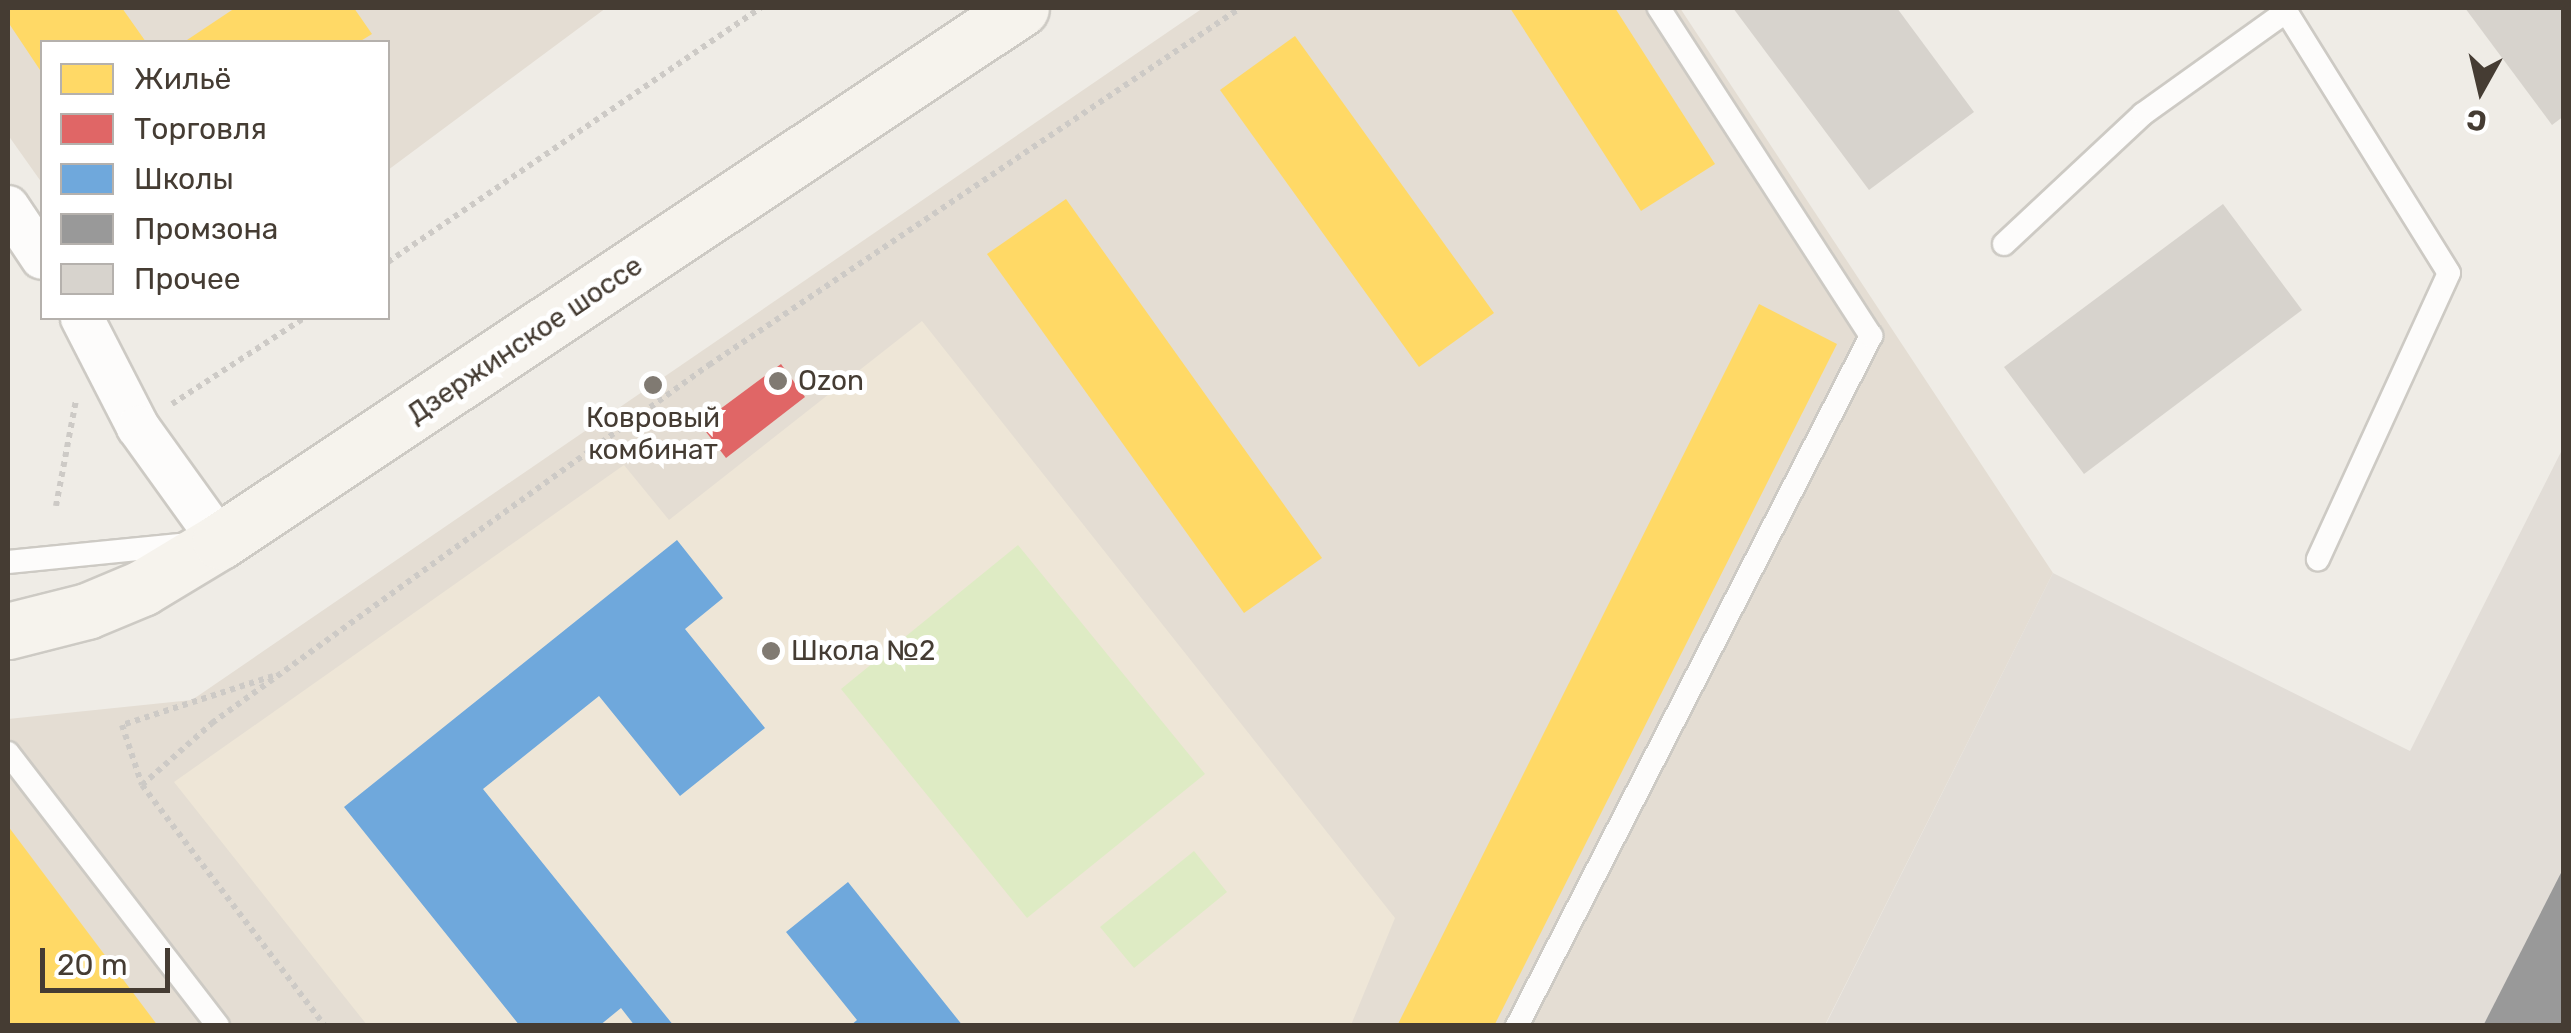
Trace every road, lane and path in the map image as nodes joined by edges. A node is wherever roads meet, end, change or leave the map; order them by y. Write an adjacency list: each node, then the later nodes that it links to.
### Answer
1 (761, 8): 9 (path)
2 (1021, 8): 15 (main road, Дзержинское шоссе)
3 (1240, 8): 19 (path)
4 (1660, 8): 24 (lane)
5 (2286, 9): 7 (lane); 16 (lane)
6 (8, 207): 8 (street)
7 (2004, 244)
8 (40, 255)
9 (390, 261)
10 (83, 320): 13 (street)
11 (301, 320): 13 (path)
12 (79, 385): 14 (path)
13 (138, 427): 15 (street)
14 (56, 506)
15 (220, 540): 17 (lane); 18 (main road, Дзержинское шоссе)
16 (2318, 559)
17 (8, 562)
18 (8, 632)
19 (281, 674): 21 (path); 21 (path)
20 (10, 762): 22 (lane)
21 (142, 785): 23 (path)
22 (218, 1026)
23 (325, 1026)
24 (1517, 1026)

